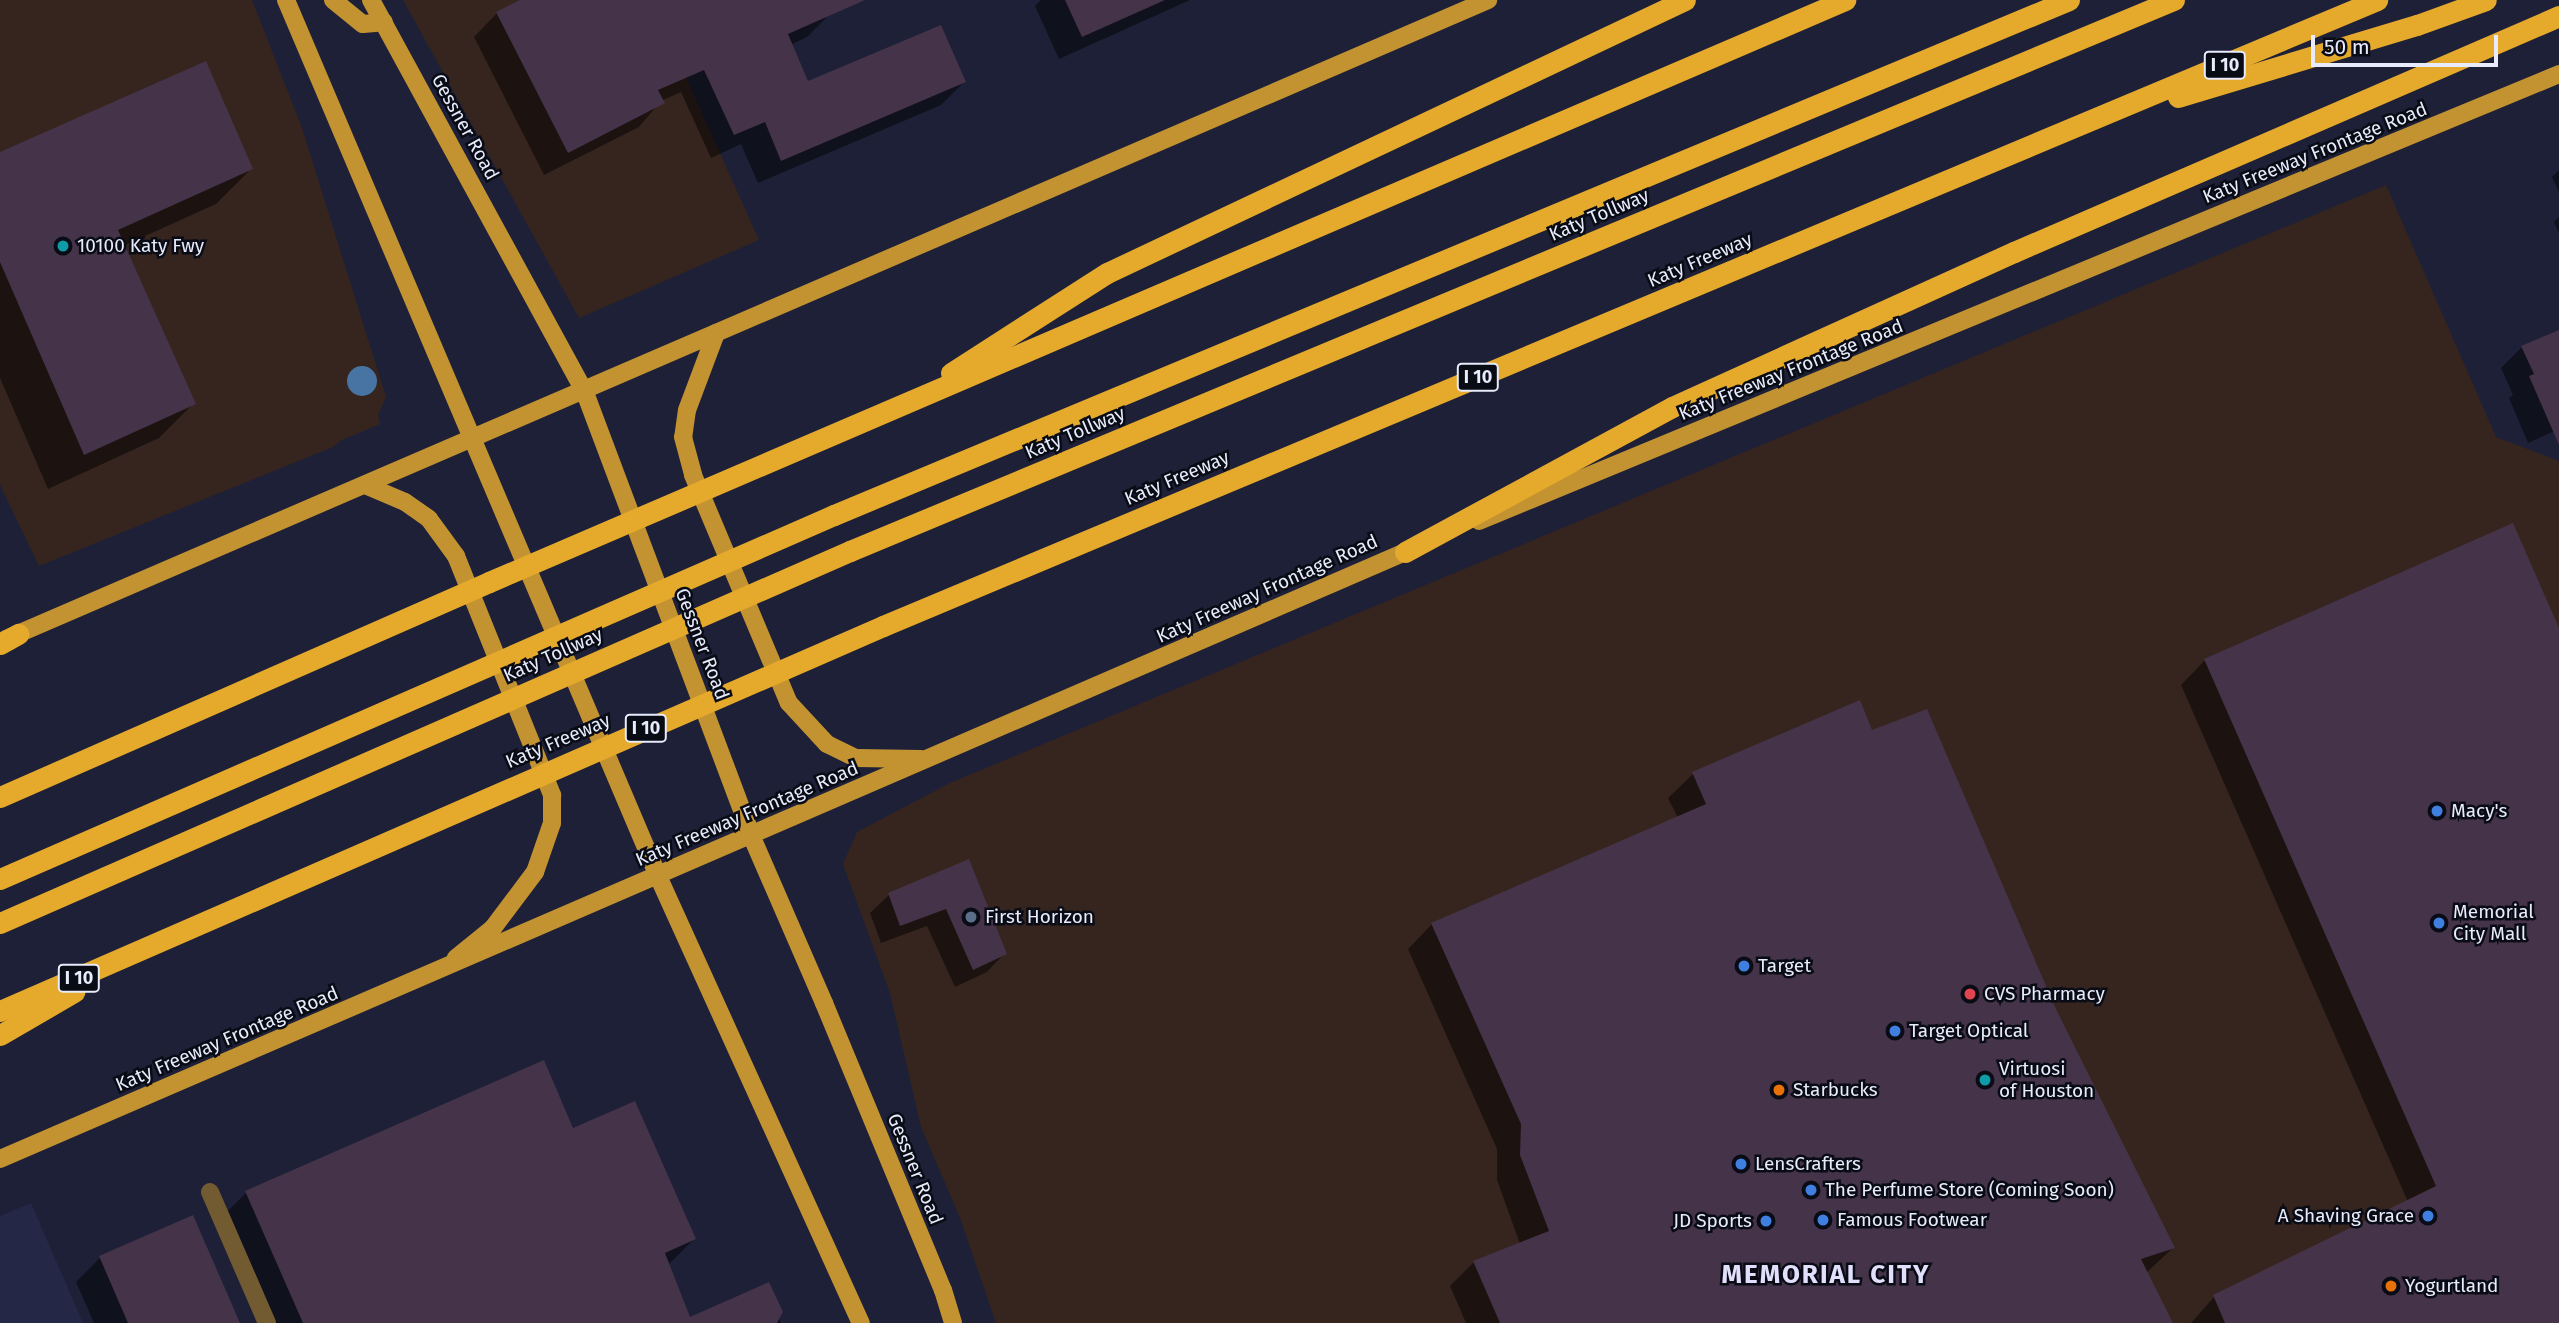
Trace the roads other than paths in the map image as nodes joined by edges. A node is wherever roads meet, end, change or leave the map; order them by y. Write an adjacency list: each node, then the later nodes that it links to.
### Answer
1 (286, 0): 18 (main road)
2 (333, 0): 12 (main road)
3 (371, 0): 12 (main road, Gessner Road)
4 (1488, 0): 15 (main road)
5 (1685, 0): 17 (highway)
6 (1845, 0): 17 (highway)
7 (2069, 0): 28 (highway, Katy Tollway)
8 (2174, 0): 29 (highway, Katy Tollway)
9 (2377, 0): 14 (highway, Katy Freeway / I 10)
10 (2486, 0): 14 (highway)
11 (2559, 16): 20 (highway)
12 (384, 22): 16 (main road, Gessner Road)
13 (2559, 74): 20 (main road, Katy Freeway Frontage Road)
14 (2072, 129): 30 (highway, Katy Freeway / I 10)
15 (716, 333): 16 (main road); 22 (main road)
16 (584, 390): 18 (main road); 26 (main road, Gessner Road)
17 (901, 405): 23 (highway)
18 (473, 438): 19 (main road); 27 (main road)
19 (365, 485): 21 (main road); 31 (main road)
20 (1405, 552): 22 (main road, Katy Freeway Frontage Road)
21 (6, 640)
22 (927, 759): 26 (main road, Katy Freeway Frontage Road)
23 (61, 770): 24 (highway); 25 (highway)
24 (0, 791)
25 (0, 797)
26 (751, 835): 27 (main road, Katy Freeway Frontage Road); 38 (main road, Gessner Road)
27 (658, 876): 31 (main road, Katy Freeway Frontage Road); 37 (main road)
28 (0, 879)
29 (0, 923)
30 (158, 944): 32 (highway, Katy Freeway / I 10); 33 (highway)
31 (440, 971): 34 (main road, Katy Freeway Frontage Road)
32 (0, 1011)
33 (0, 1035)
34 (0, 1159)
35 (210, 1192): 36 (street)
36 (267, 1323)
37 (861, 1323)
38 (953, 1323)

